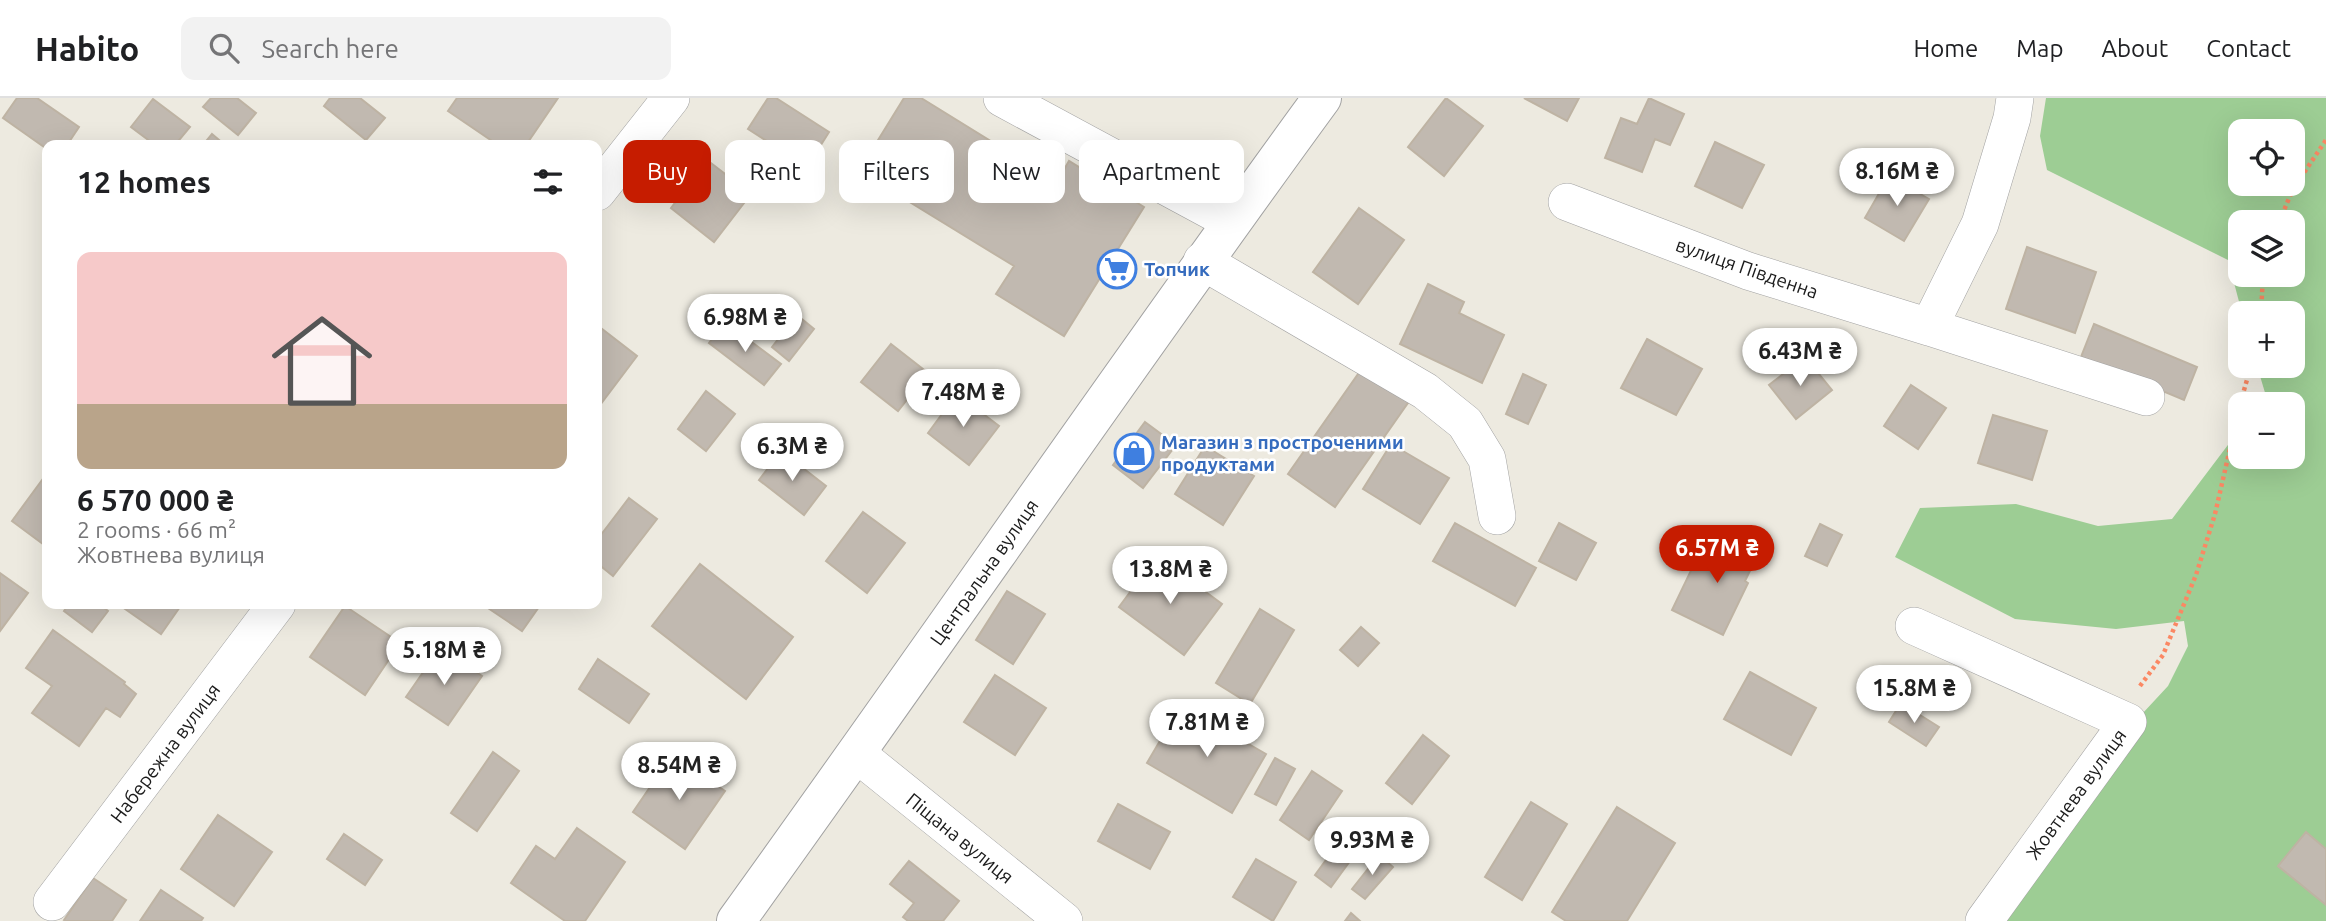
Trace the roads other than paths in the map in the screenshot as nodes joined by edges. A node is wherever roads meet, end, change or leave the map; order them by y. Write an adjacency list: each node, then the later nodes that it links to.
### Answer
1 (671, 98): 5 (street)
2 (1002, 98): 7 (street)
3 (1322, 98): 7 (street, Центральна вулиця)
4 (2015, 98): 9 (street)
5 (602, 186)
6 (1567, 202): 9 (street, вулиця Південна)
7 (1232, 222): 8 (street, Центральна вулиця)
8 (1202, 261): 11 (street); 14 (street, Центральна вулиця)
9 (1929, 327): 10 (street, вулиця Південна)
10 (2146, 397)
11 (1497, 516)
12 (273, 609): 15 (street, Набережна вулиця)
13 (1914, 626): 18 (street, Жовтнева вулиця)
14 (857, 754): 16 (street, Центральна вулиця); 17 (street, Піщана вулиця)
15 (52, 902)
16 (736, 921)
17 (1064, 921)
18 (1984, 921)

